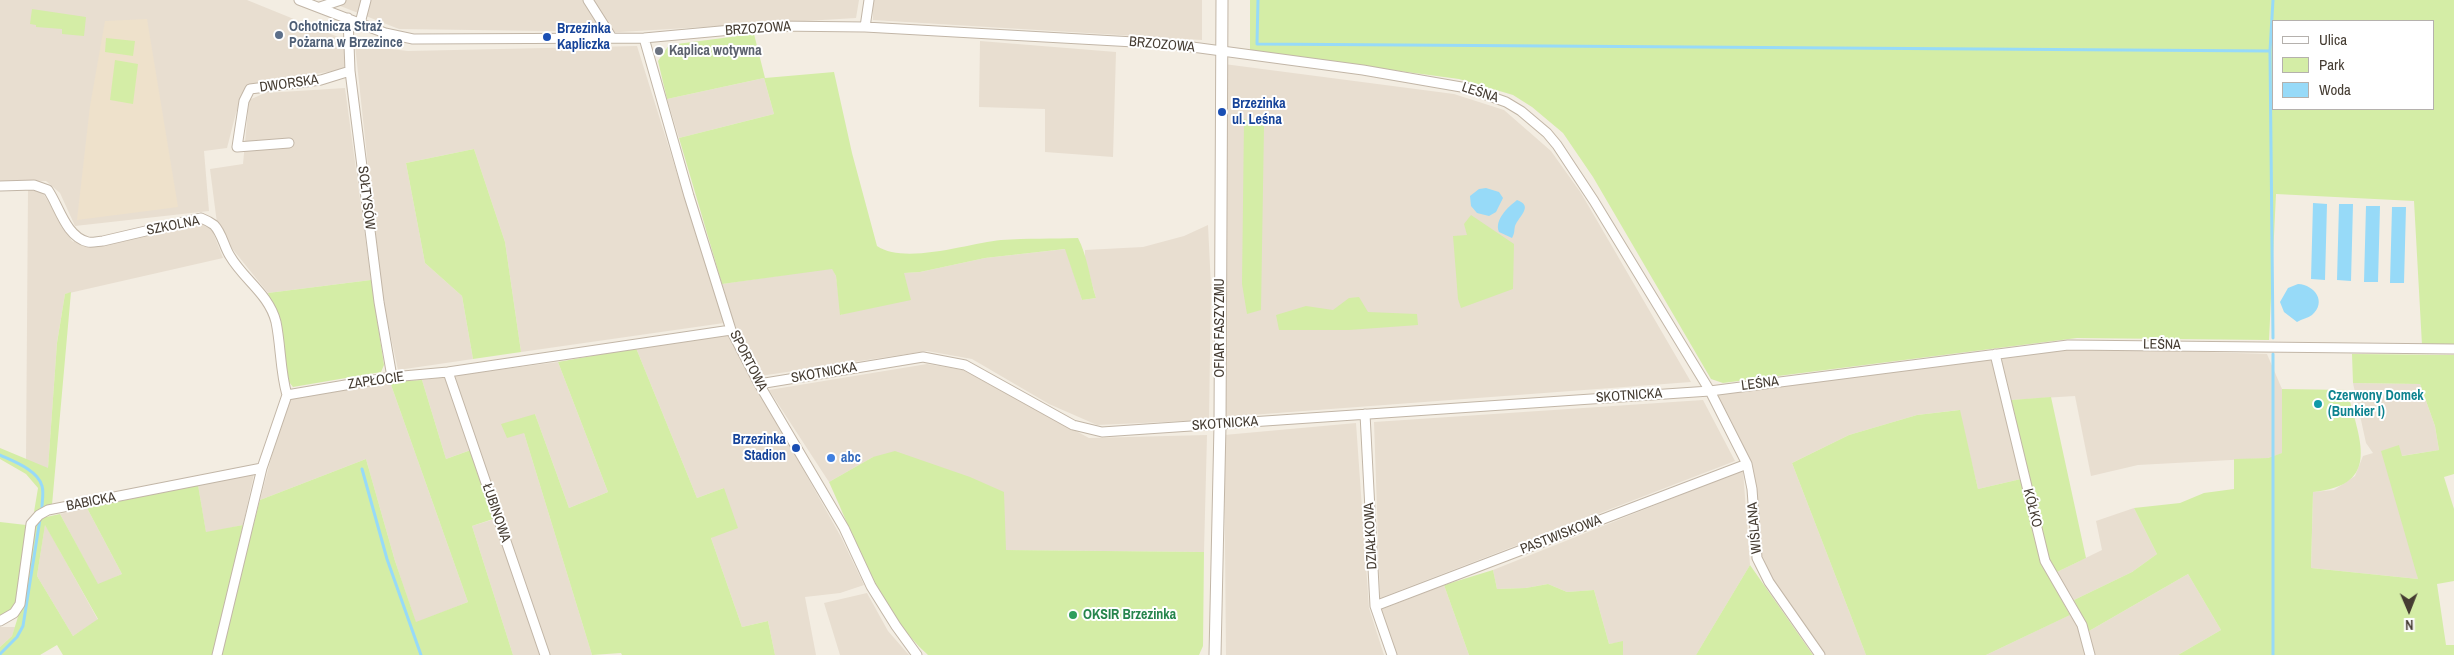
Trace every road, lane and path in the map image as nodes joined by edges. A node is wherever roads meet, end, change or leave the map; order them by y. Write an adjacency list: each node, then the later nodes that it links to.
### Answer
1 (299, 0): 7 (street, BRZOZOWA)
2 (340, 0): 7 (street)
3 (366, 0): 9 (street)
4 (588, 0): 11 (street)
5 (869, 0): 10 (street)
6 (1222, 0): 13 (street, OFIAR FASZYZMU)
7 (320, 7): 8 (street, BRZOZOWA)
8 (348, 18): 9 (street, BRZOZOWA); 14 (street, SOŁTYSÓW)
9 (360, 23): 11 (street, BRZOZOWA)
10 (865, 28): 12 (street, BRZOZOWA); 13 (street, BRZOZOWA)
11 (612, 38): 12 (street, BRZOZOWA)
12 (644, 38): 17 (street, SPORTOWA)
13 (1222, 52): 23 (street, LEŚNA); 26 (street, OFIAR FASZYZMU)
14 (350, 70): 15 (street, DWORSKA); 21 (street, SOŁTYSÓW)
15 (289, 143)
16 (0, 186): 24 (street, SZKOLNA)
17 (732, 330): 20 (street, ZAPŁOCIE); 22 (street, SPORTOWA)
18 (2454, 349): 19 (street, LEŚNA)
19 (1995, 354): 23 (street, LEŚNA); 37 (street, KÓŁKO)
20 (448, 372): 21 (street, ZAPŁOCIE); 32 (street, ŁUBINOWA)
21 (392, 377): 24 (street, ZAPŁOCIE)
22 (759, 384): 26 (street, SKOTNICKA); 33 (street, SPORTOWA)
23 (1710, 391): 25 (street, SKOTNICKA); 27 (street, WIŚLANA)
24 (287, 395): 28 (street)
25 (1365, 414): 26 (street, SKOTNICKA); 29 (street, DZIAŁKOWA)
26 (1220, 425): 34 (street, OFIAR FASZYZMU)
27 (1747, 464): 29 (street, PASTWISKOWA); 36 (street, WIŚLANA)
28 (262, 468): 30 (street, BABICKA); 31 (street)
29 (1375, 606): 35 (street, DZIAŁKOWA)
30 (0, 622)
31 (217, 655)
32 (545, 655)
33 (917, 655)
34 (1215, 655)
35 (1392, 655)
36 (1820, 655)
37 (2090, 655)

